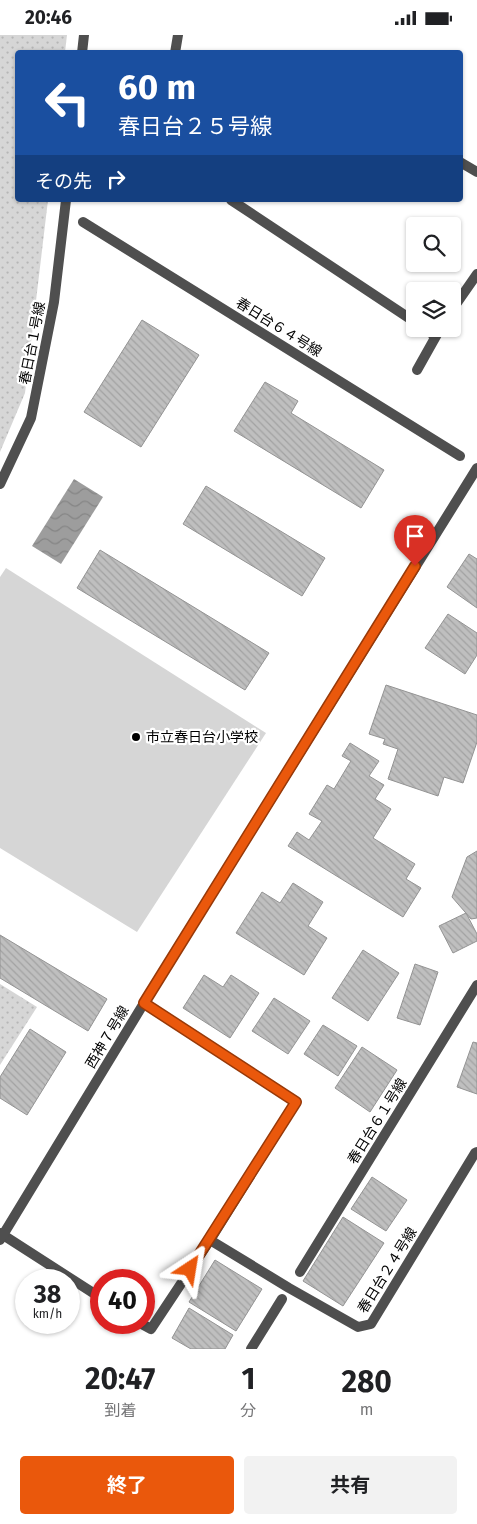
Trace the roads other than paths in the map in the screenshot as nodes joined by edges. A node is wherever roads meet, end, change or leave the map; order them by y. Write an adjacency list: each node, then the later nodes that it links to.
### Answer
1 (84, 35): 3 (street)
2 (178, 35): 4 (street)
3 (82, 50)
4 (176, 50)
5 (463, 163): 6 (street)
6 (477, 173)
7 (66, 202): 17 (street, 春日台１号線)
8 (234, 202): 12 (street)
9 (83, 222): 15 (street, 春日台６４号線)
10 (477, 274): 11 (street)
11 (461, 298)
12 (406, 316)
13 (435, 337): 14 (street)
14 (418, 370)
15 (460, 456)
16 (477, 467): 19 (street, 西神７号線)
17 (0, 484)
18 (477, 985): 23 (street, 春日台６１号線)
19 (144, 1003): 21 (street, 西神７号線); 22 (street)
20 (477, 1152): 22 (street, 春日台２４号線)
21 (1, 1236): 24 (street)
22 (210, 1239): 26 (street)
23 (300, 1272)
24 (90, 1291)
25 (282, 1299): 27 (street)
26 (155, 1322)
27 (251, 1349)

